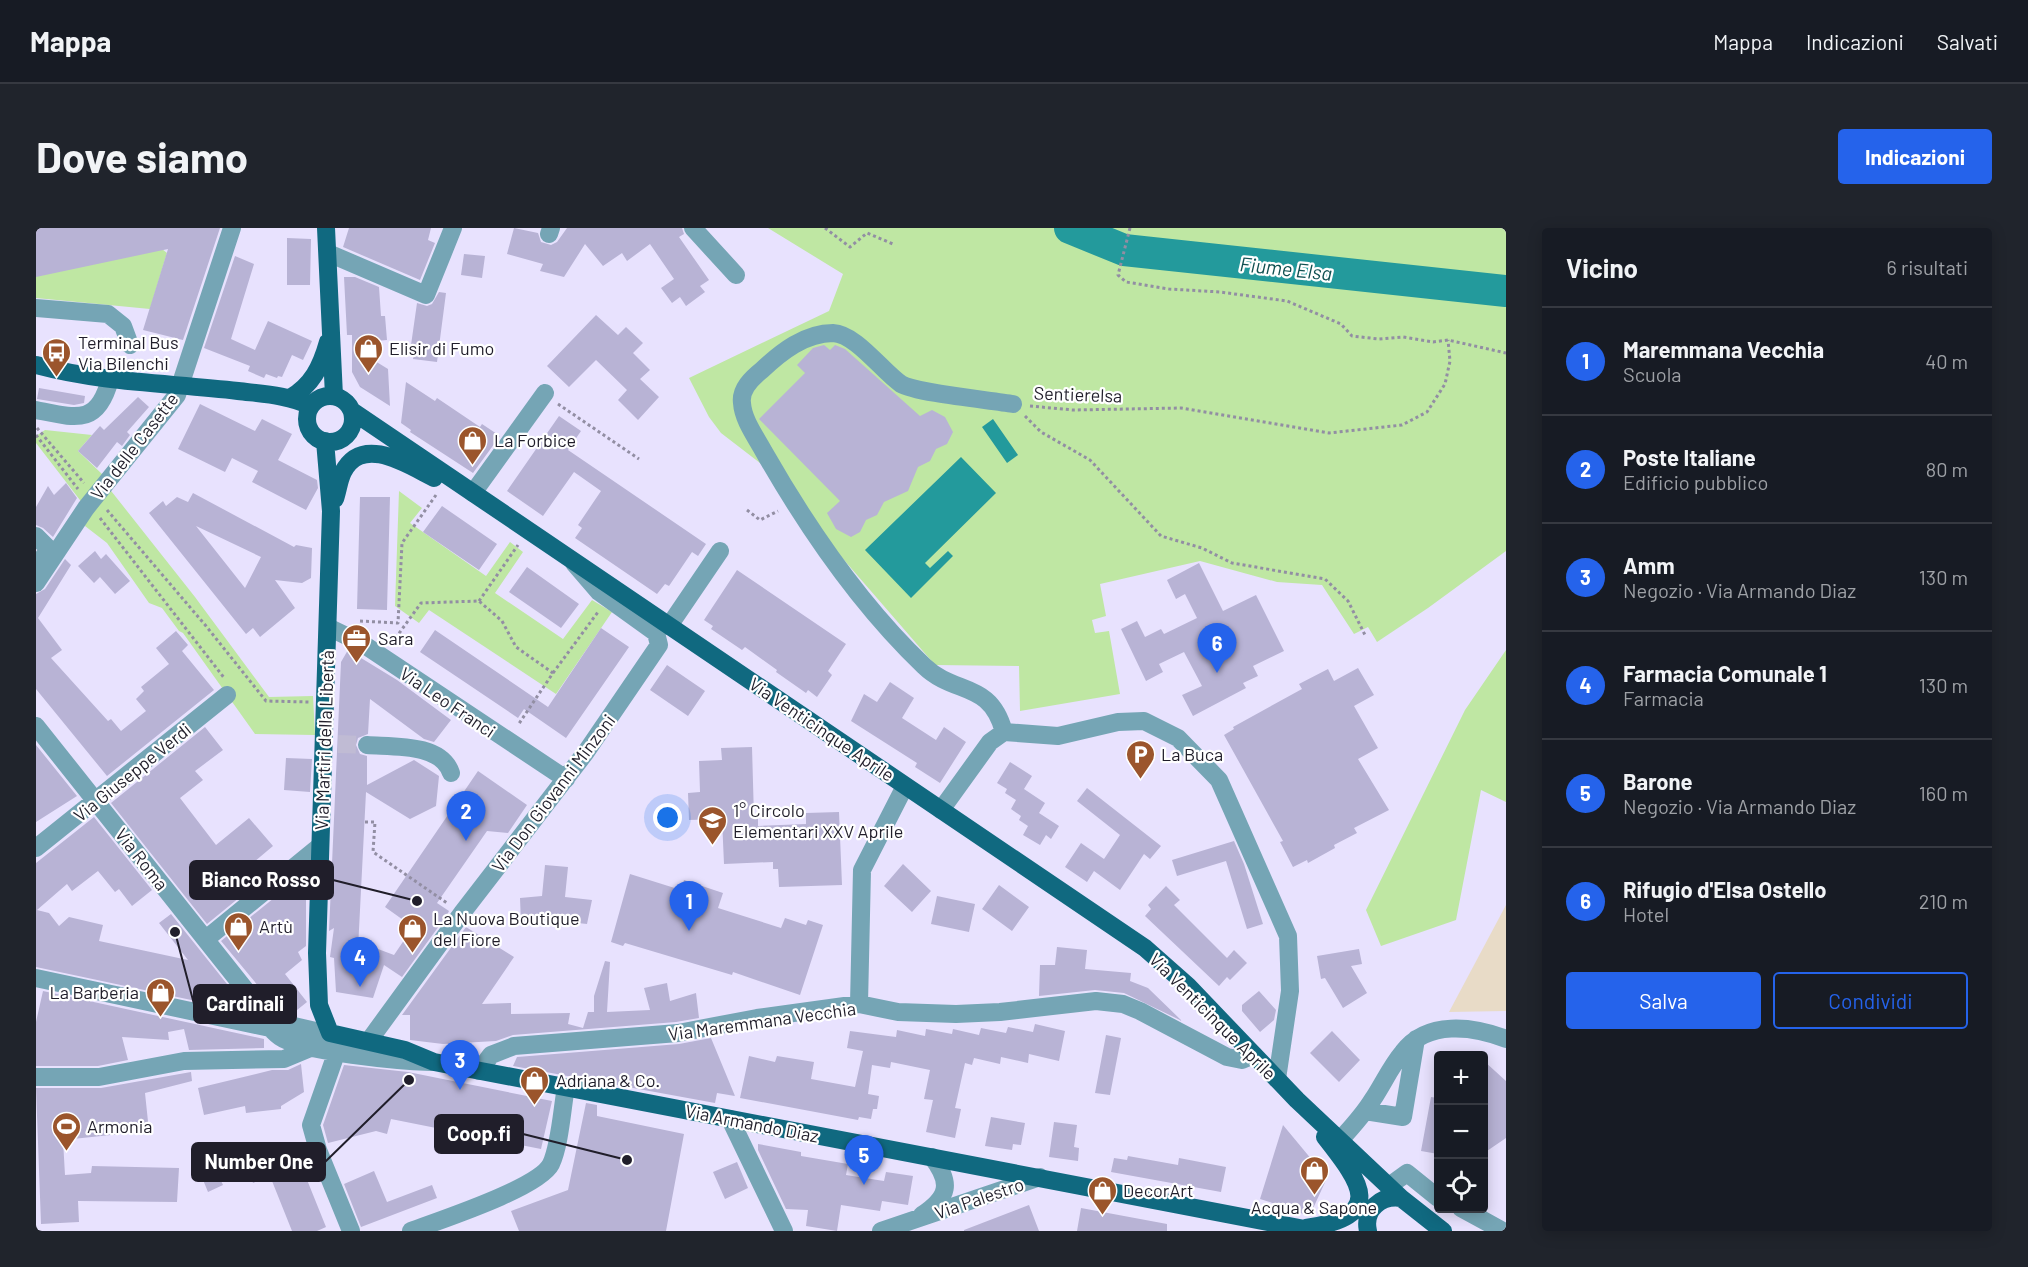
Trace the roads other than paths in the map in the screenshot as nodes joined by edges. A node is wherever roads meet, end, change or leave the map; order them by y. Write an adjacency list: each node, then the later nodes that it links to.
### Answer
1 (232, 228): 12 (street, Via delle Casette)
2 (326, 228): 5 (main road)
3 (453, 228): 5 (street)
4 (693, 228): 6 (street)
5 (328, 253): 8 (main road)
6 (736, 275)
7 (36, 308): 9 (street)
8 (331, 332): 13 (main road); 15 (main road)
9 (130, 345)
10 (36, 365): 11 (main road)
11 (110, 379): 12 (main road); 18 (street)
12 (180, 384): 15 (main road); 27 (street, Via delle Casette)
13 (334, 396): 17 (main road); 19 (main road)
14 (549, 396): 21 (street)
15 (290, 398): 17 (main road)
16 (1012, 404): 32 (street)
17 (311, 406): 20 (main road)
18 (36, 410)
19 (352, 411): 20 (main road); 21 (main road, Via Venticinque Aprile)
20 (325, 441): 22 (main road, Via Martiri della Libertà)
21 (470, 491): 22 (main road); 25 (main road, Via Venticinque Aprile)
22 (331, 511): 29 (main road, Via Martiri della Libertà)
23 (36, 536): 26 (street)
24 (720, 551): 28 (street)
25 (571, 559): 28 (main road, Via Venticinque Aprile); 35 (street, Via Don Giovanni Minzoni)
26 (36, 567)
27 (36, 584)
28 (669, 626): 36 (main road, Via Venticinque Aprile)
29 (334, 629): 35 (street, Via Leo Franci); 39 (main road, Via Martiri della Libertà)
30 (226, 688): 37 (street, Via Giuseppe Verdi)
31 (36, 726): 37 (street, Via Roma)
32 (1004, 732): 38 (street); 55 (street)
33 (367, 745): 34 (street)
34 (450, 772)
35 (566, 779): 48 (street, Via Don Giovanni Minzoni)
36 (905, 786): 38 (main road, Via Venticinque Aprile); 44 (street)
37 (96, 801): 40 (street, Via Giuseppe Verdi); 41 (street, Via Roma)
38 (941, 810): 51 (main road, Via Venticinque Aprile)
39 (320, 846): 41 (street); 49 (main road, Via Martiri della Libertà)
40 (36, 848)
41 (206, 939): 43 (street, Via Roma)
42 (36, 978): 45 (street)
43 (248, 993): 45 (street, Via Roma); 49 (street, Via Roma)
44 (859, 1004): 51 (street, Via Maremmana Vecchia); 53 (street, Via Maremmana Vecchia)
45 (270, 1028): 50 (street, Via Roma)
46 (1416, 1039): 47 (street); 58 (street); 58 (street)
47 (1506, 1039)
48 (368, 1042): 49 (main road, Via Armando Diaz); 52 (main road, Via Armando Diaz)
49 (335, 1043): 50 (street, Via Roma); 52 (street, Via Roma); 70 (street)
50 (308, 1049): 54 (street)
51 (1254, 1055): 55 (main road, Via Venticinque Aprile)
52 (434, 1062): 53 (main road, Via Armando Diaz)
53 (479, 1071): 56 (main road, Via Armando Diaz)
54 (36, 1077)
55 (1276, 1079): 57 (main road, Via Venticinque Aprile)
56 (566, 1087): 59 (main road, Via Armando Diaz); 71 (street)
57 (1297, 1100): 60 (main road, Via Venticinque Aprile); 69 (main road)
58 (1365, 1111): 60 (street)
59 (730, 1119): 61 (main road, Via Armando Diaz); 72 (street)
60 (1341, 1139): 63 (main road, Via Venticinque Aprile)
61 (932, 1157): 62 (main road, Via Armando Diaz); 68 (street, Via Palestro)
62 (1040, 1177): 68 (street, Via Palestro); 69 (main road, Via Armando Diaz)
63 (1395, 1192): 64 (street); 66 (main road); 74 (main road)
64 (1434, 1195)
65 (1434, 1197): 66 (street)
66 (1415, 1210): 75 (main road); 76 (main road)
67 (1469, 1213): 77 (street)
68 (918, 1218): 73 (street, Via Palestro)
69 (1311, 1230)
70 (351, 1231)
71 (411, 1231)
72 (784, 1231)
73 (881, 1231)
74 (1368, 1231)
75 (1414, 1231)
76 (1443, 1231)
77 (1503, 1231)

